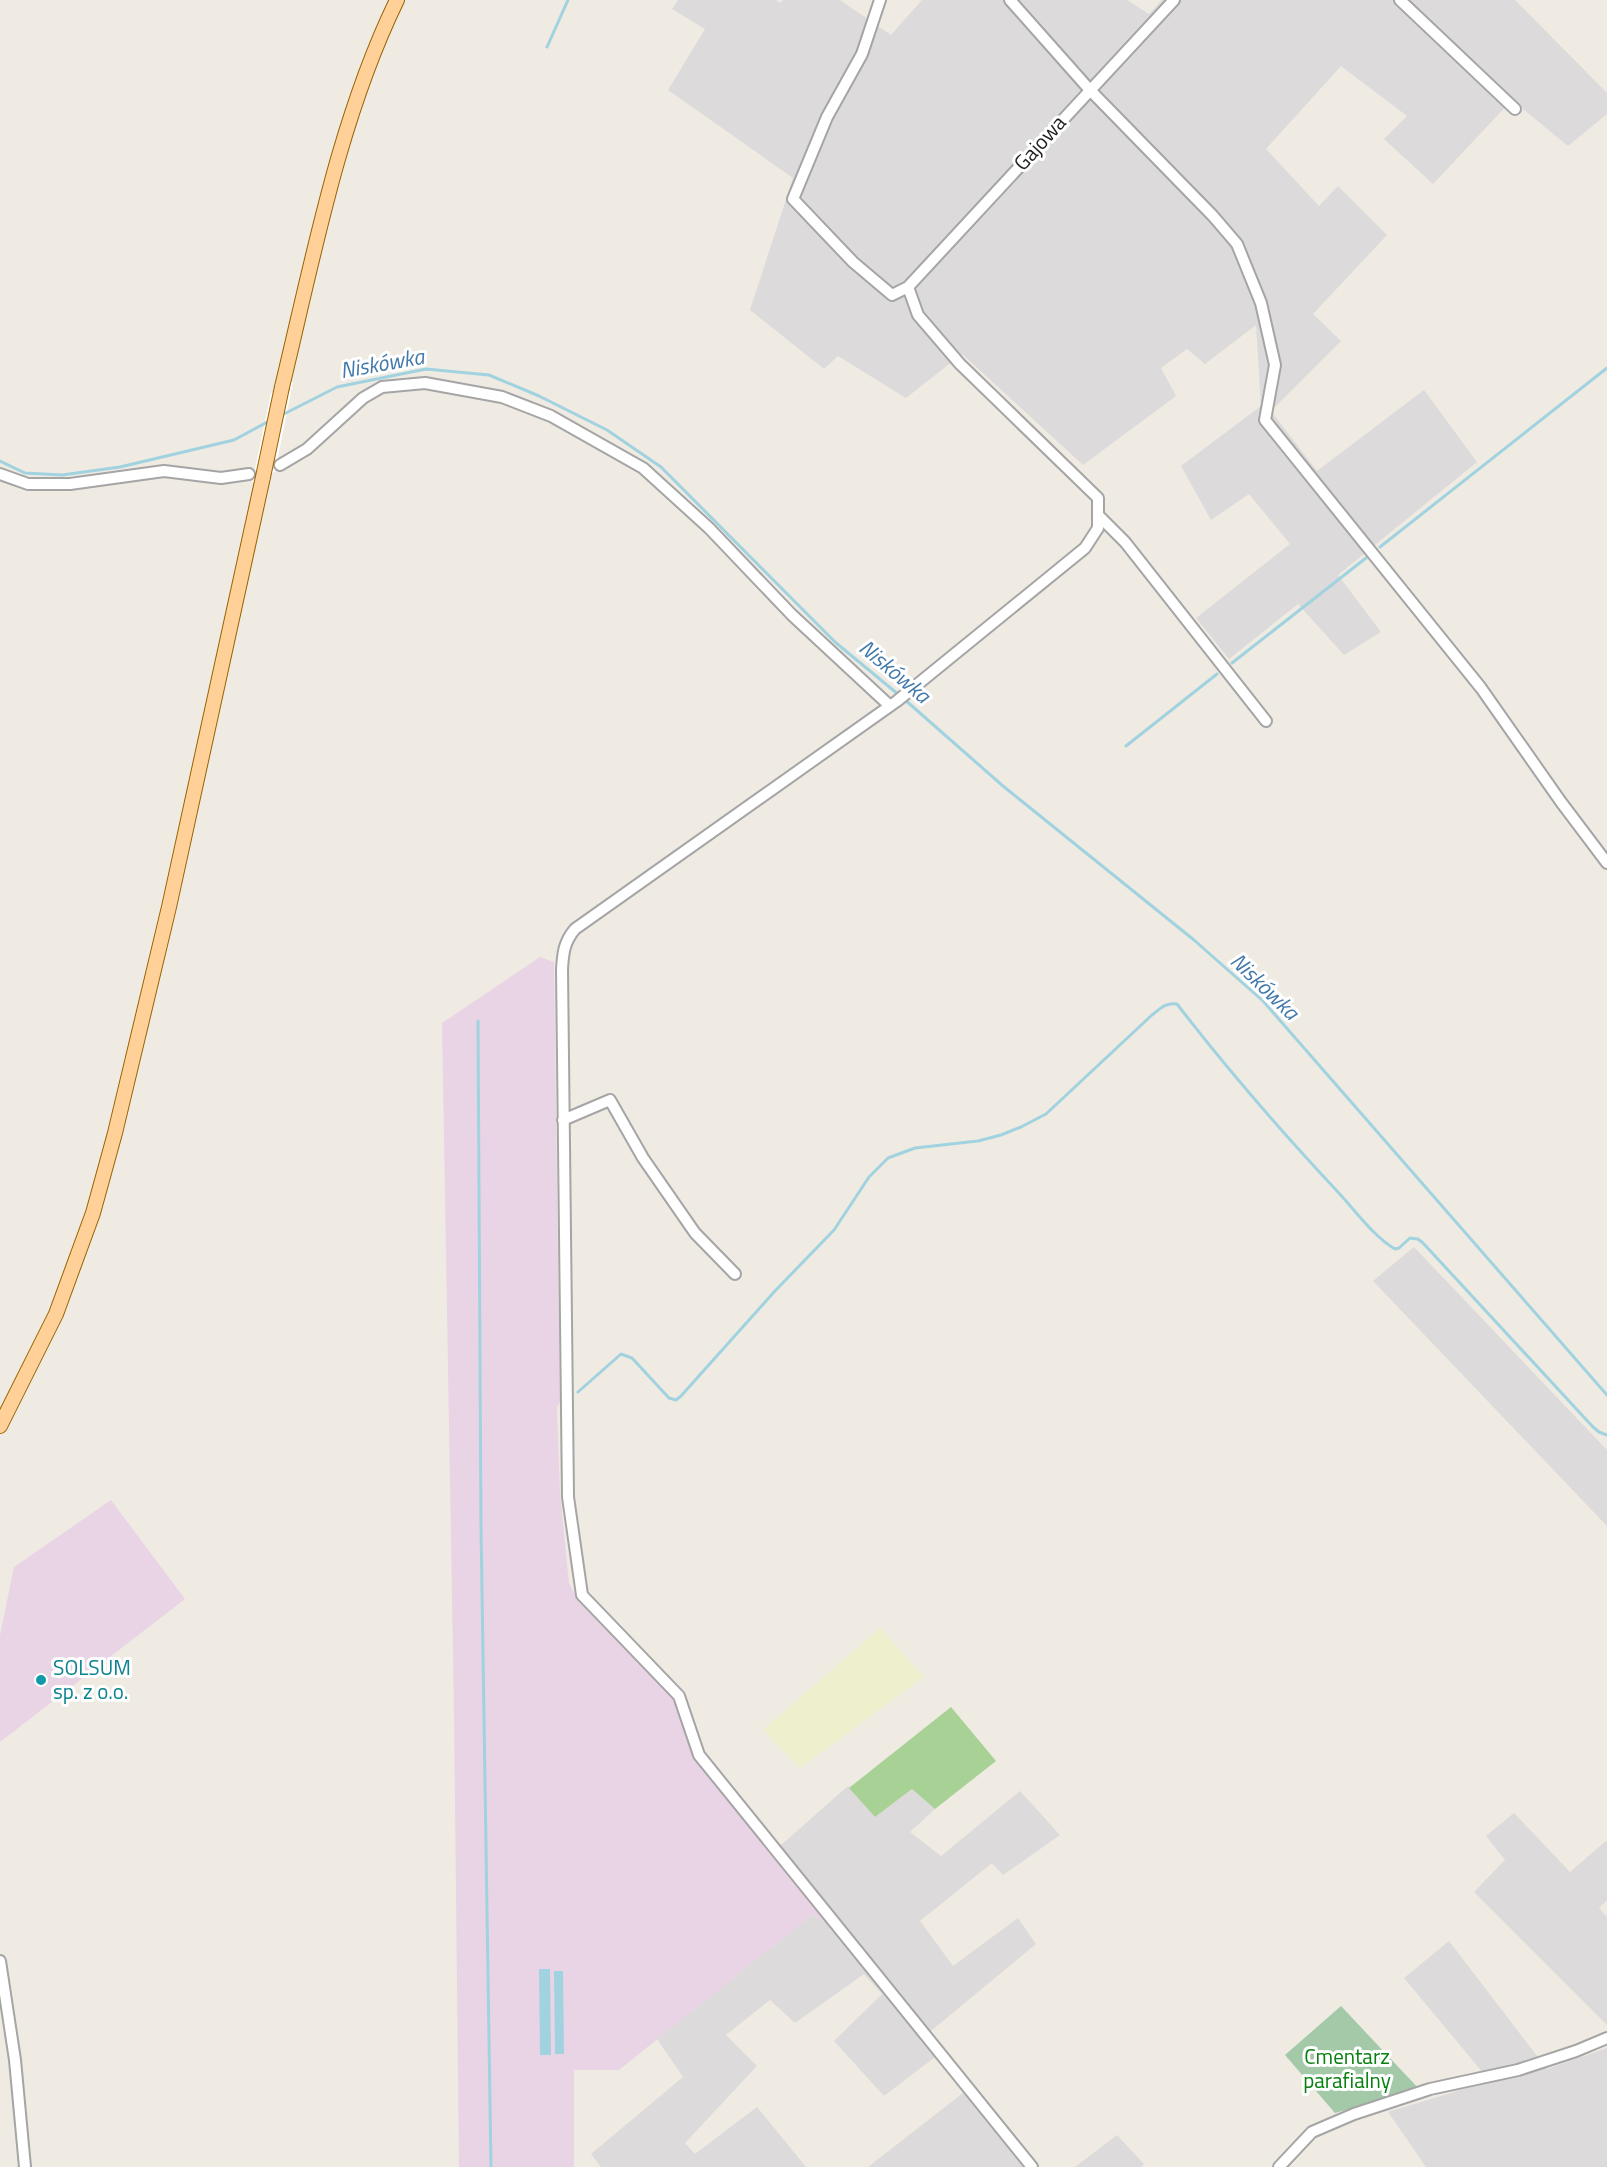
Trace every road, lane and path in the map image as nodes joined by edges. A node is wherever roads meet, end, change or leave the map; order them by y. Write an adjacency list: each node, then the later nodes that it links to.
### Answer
1 (397, 0): 11 (main road, bridge)
2 (879, 0): 8 (street)
3 (1174, 0): 6 (street, Gajowa)
4 (1400, 0): 7 (street)
5 (1015, 2): 6 (street)
6 (1089, 89): 8 (street, Gajowa); 15 (street)
7 (1515, 109)
8 (908, 287): 12 (street)
9 (280, 465): 13 (street)
10 (0, 474): 11 (street)
11 (256, 476): 18 (main road)
12 (1098, 515): 13 (street); 14 (street)
13 (894, 704): 16 (street)
14 (1266, 721)
15 (1607, 863)
16 (563, 1120): 17 (street); 22 (street)
17 (735, 1274)
18 (0, 1426)
19 (0, 1961): 21 (street)
20 (1607, 2038): 23 (street)
21 (25, 2167)
22 (1032, 2167)
23 (1279, 2167)

